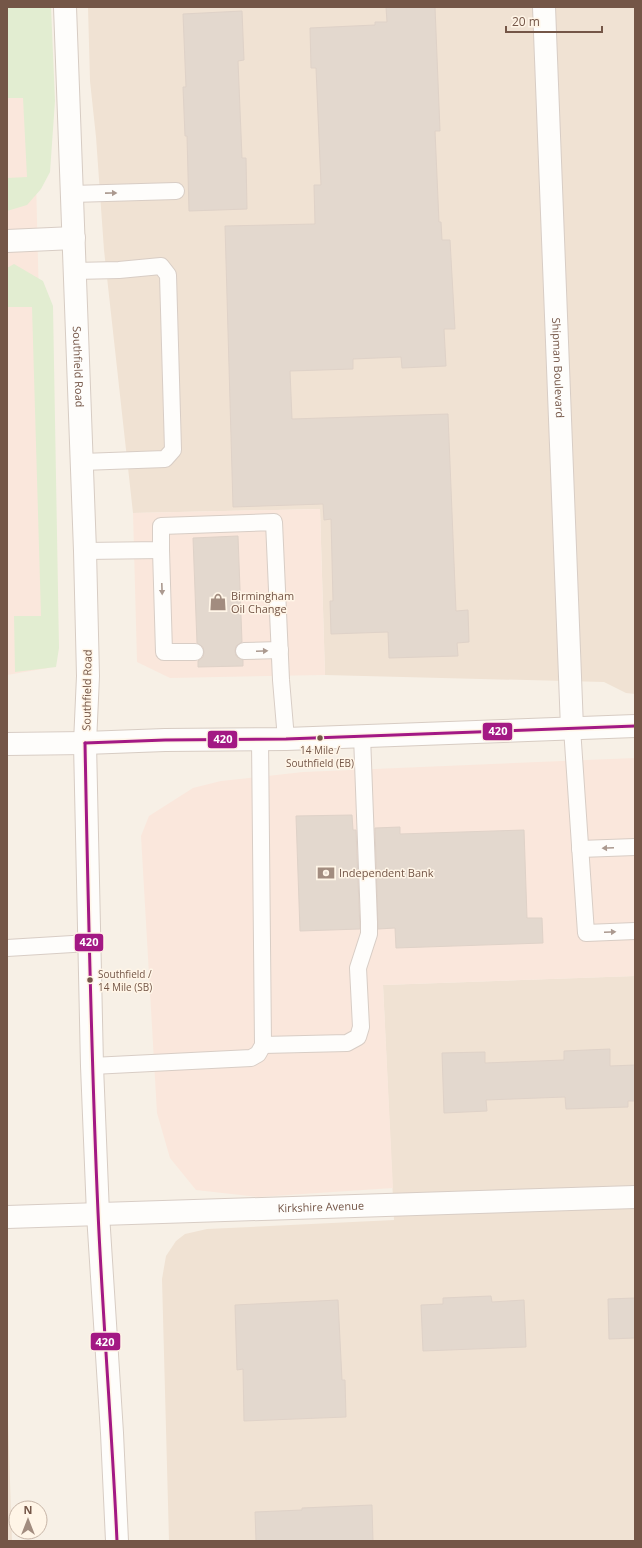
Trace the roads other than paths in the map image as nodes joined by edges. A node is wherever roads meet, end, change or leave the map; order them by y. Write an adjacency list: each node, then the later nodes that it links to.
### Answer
1 (65, 7): 4 (main road, Southfield Road)
2 (544, 7): 15 (main road, Shipman Boulevard)
3 (176, 191): 4 (lane, one-way to 3)
4 (72, 194): 5 (main road, Southfield Road)
5 (74, 238): 6 (main road); 7 (main road, Southfield Road)
6 (7, 240)
7 (74, 271): 8 (main road, Southfield Road); 8 (lane)
8 (82, 462): 10 (main road, Southfield Road)
9 (161, 550): 10 (lane); 11 (lane); 13 (lane, one-way to 13)
10 (86, 551): 19 (main road, Southfield Road)
11 (280, 650): 12 (lane, one-way to 11); 18 (lane)
12 (244, 651)
13 (195, 652)
14 (635, 726): 15 (main road)
15 (572, 728): 16 (main road); 22 (lane)
16 (362, 736): 18 (main road); 26 (lane)
17 (260, 739): 18 (main road); 19 (main road); 26 (lane)
18 (286, 739)
19 (86, 743): 20 (main road); 24 (main road, Southfield Road)
20 (7, 744)
21 (635, 848): 22 (lane, one-way to 22)
22 (580, 849): 23 (lane, one-way to 23)
23 (635, 931)
24 (89, 943): 25 (lane); 27 (main road, Southfield Road)
25 (7, 948)
26 (263, 1045): 27 (lane)
27 (92, 1066): 29 (main road, Southfield Road)
28 (635, 1197): 29 (main road, Kirkshire Avenue)
29 (98, 1214): 30 (main road, Kirkshire Avenue); 31 (main road, Southfield Road)
30 (7, 1217)
31 (117, 1541)

